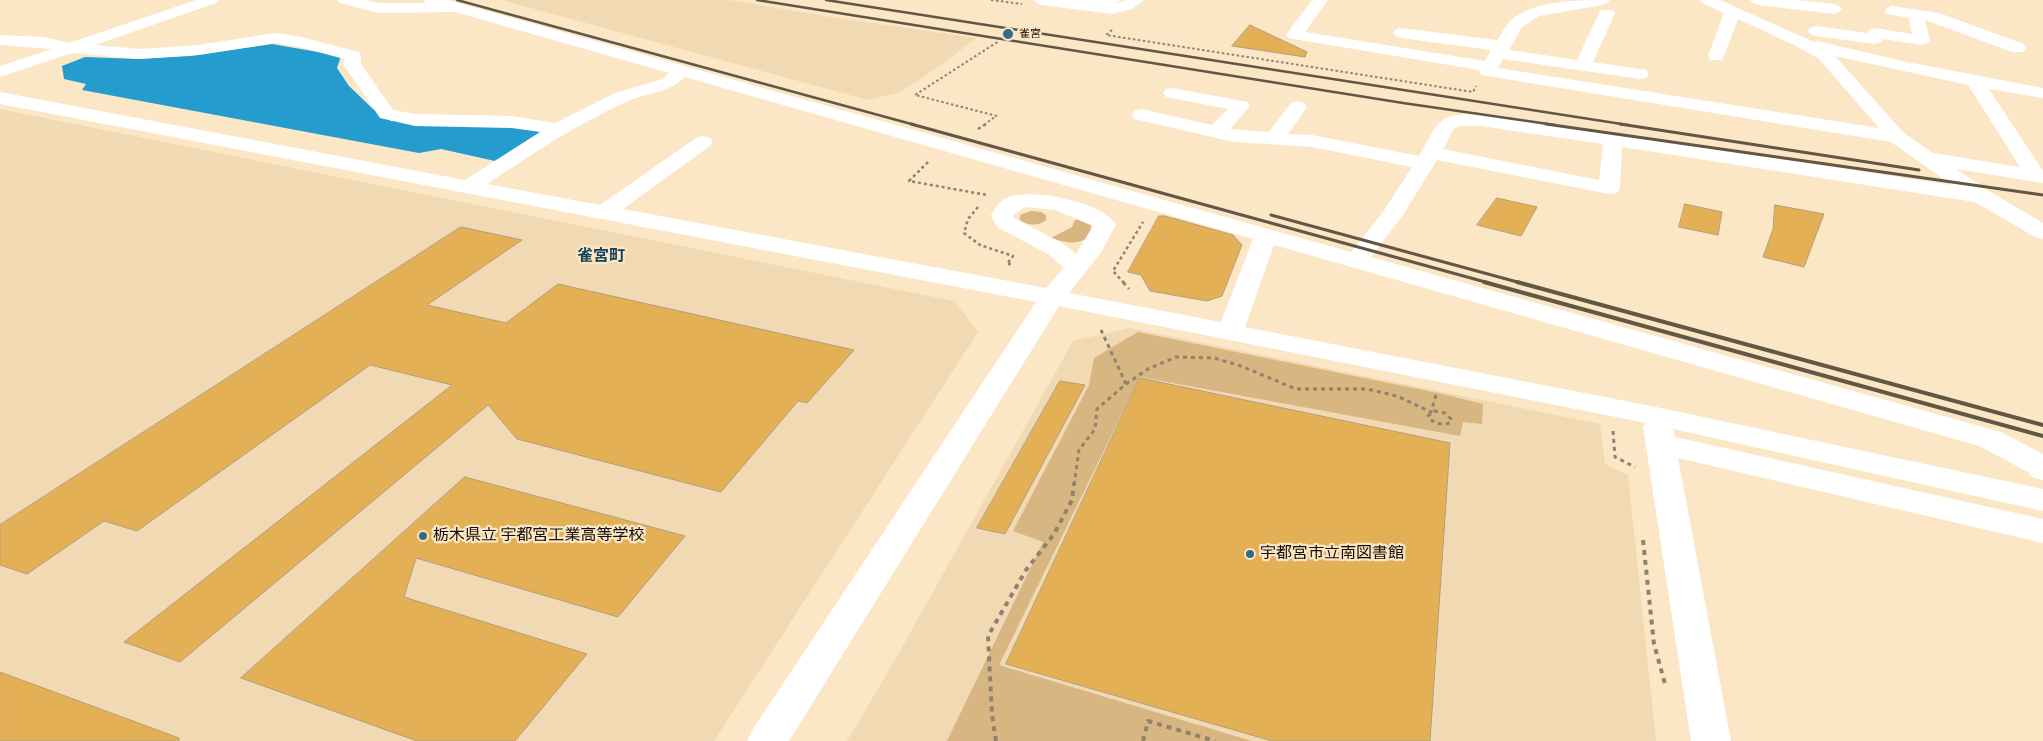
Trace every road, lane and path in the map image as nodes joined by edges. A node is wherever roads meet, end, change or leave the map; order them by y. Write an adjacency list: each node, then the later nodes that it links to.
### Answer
1 (211, 0): 23 (street)
2 (345, 0): 12 (street)
3 (431, 0): 12 (street)
4 (1042, 0): 10 (street)
5 (1136, 0): 10 (street)
6 (1320, 0): 26 (street)
7 (1706, 0): 14 (street)
8 (1758, 0): 13 (street)
9 (1107, 1): 10 (street)
10 (1082, 6)
11 (1604, 7): 26 (street); 27 (street)
12 (460, 8): 28 (street)
13 (1834, 8)
14 (1733, 11): 17 (street); 25 (street)
15 (1892, 11): 16 (street)
16 (1916, 15): 17 (street); 24 (street)
17 (1760, 23): 22 (street)
18 (1118, 24): 26 (path)
19 (1401, 32): 26 (street)
20 (0, 40): 23 (street)
21 (999, 41): 38 (path)
22 (1802, 42): 31 (street); 40 (street)
23 (70, 48): 29 (street); 37 (street)
24 (2018, 48)
25 (1716, 56)
26 (1494, 59): 27 (street); 40 (street)
27 (1583, 66): 30 (street)
28 (682, 70): 37 (street); 54 (street)
29 (0, 72)
30 (1640, 74)
31 (1975, 81): 33 (street); 46 (street)
32 (1172, 93): 39 (street)
33 (2043, 93)
34 (0, 98): 47 (street)
35 (1298, 107): 41 (street)
36 (1141, 116): 39 (street)
37 (558, 129): 47 (street)
38 (978, 129)
39 (1216, 132): 41 (street)
40 (1897, 136): 45 (street)
41 (1275, 138): 44 (street)
42 (1613, 140): 44 (street); 44 (street); 48 (street)
43 (703, 142): 51 (street)
44 (1428, 158): 56 (street)
45 (1930, 158): 46 (street); 48 (street)
46 (2040, 177)
47 (471, 185): 51 (street)
48 (1985, 199): 50 (street); 52 (street)
49 (1069, 208): 53 (street); 55 (street); 55 (street)
50 (2043, 209)
51 (606, 211): 58 (street)
52 (2043, 232)
53 (1103, 233): 55 (street); 57 (street)
54 (1266, 234): 56 (street); 60 (street)
55 (1037, 239): 57 (street)
56 (1357, 260): 67 (street)
57 (1076, 266): 58 (street)
58 (1052, 297): 60 (street); 72 (street)
59 (1101, 330): 61 (path)
60 (1230, 333): 65 (street)
61 (1126, 384): 63 (path); 73 (path)
62 (1436, 394): 63 (path)
63 (1431, 412): 63 (path)
64 (1612, 429): 66 (path)
65 (1658, 430): 68 (street); 70 (street); 76 (street)
66 (1639, 470)
67 (2043, 470)
68 (2043, 500)
69 (1642, 530): 71 (path)
70 (2043, 531)
71 (1666, 685)
72 (767, 741)
73 (996, 741)
74 (1143, 741): 75 (path)
75 (1214, 741)
76 (1711, 741)

